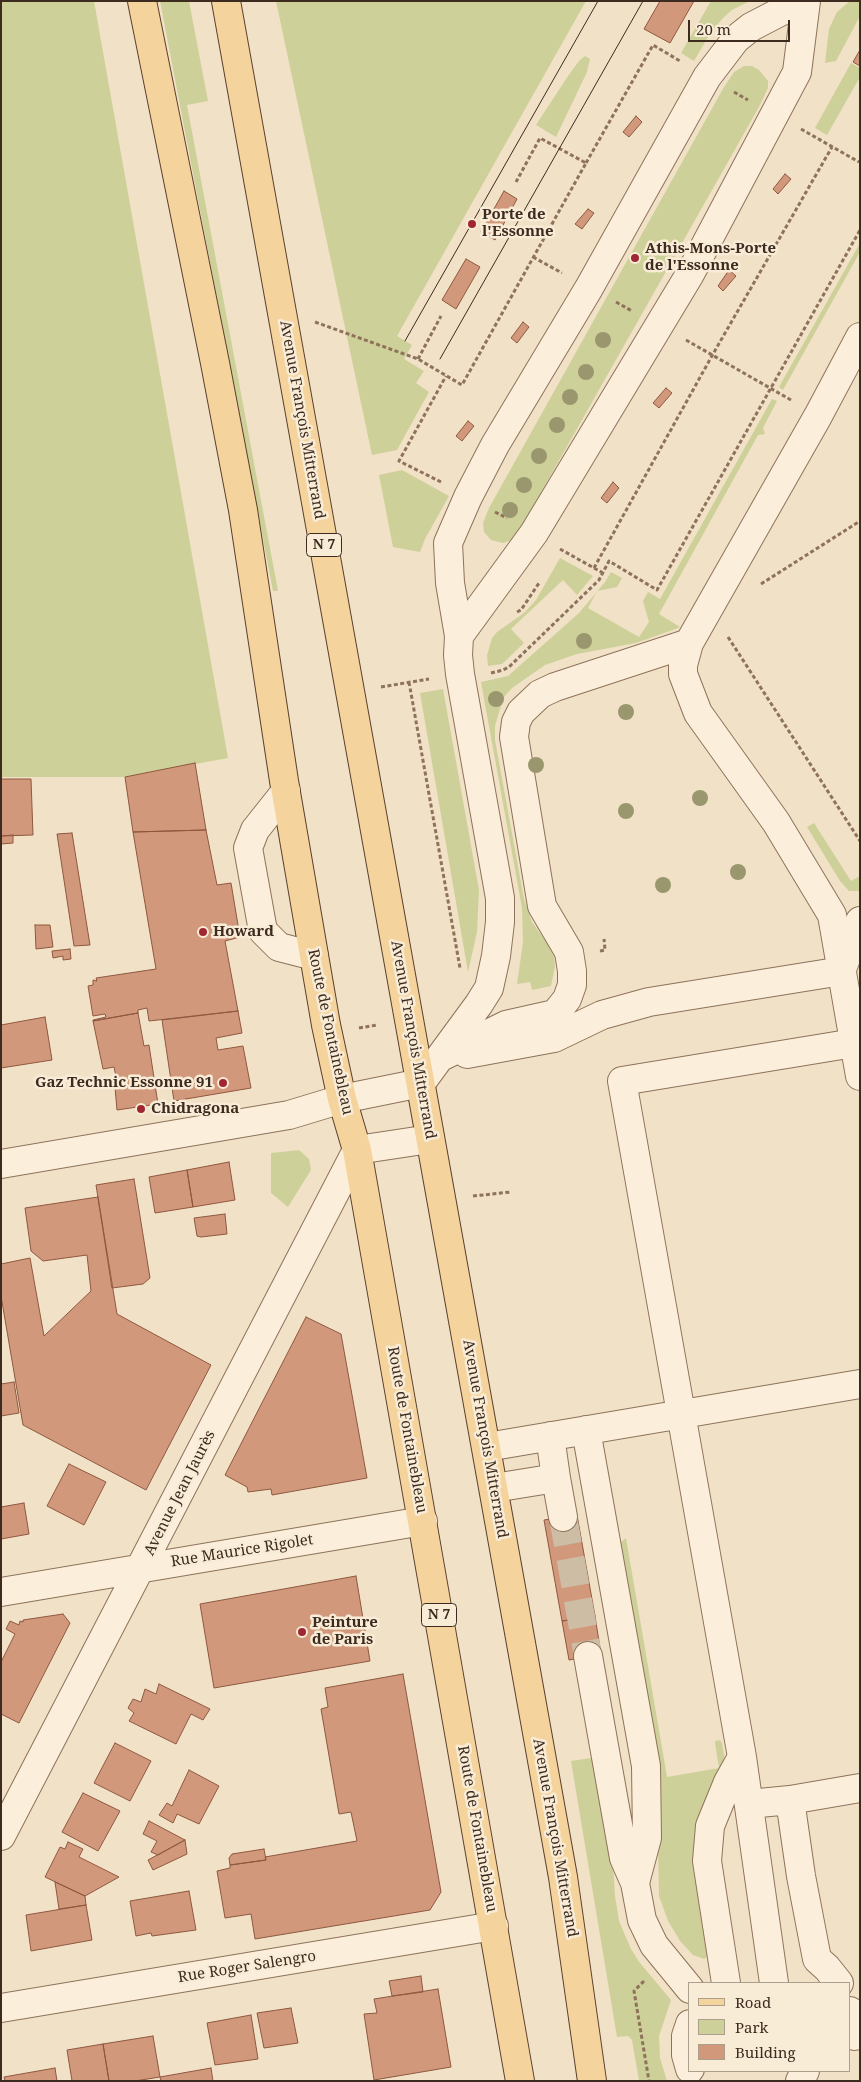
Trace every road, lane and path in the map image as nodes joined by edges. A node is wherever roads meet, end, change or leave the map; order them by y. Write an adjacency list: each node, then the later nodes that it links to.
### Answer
1 (142, 1): 30 (main road, N 7)
2 (226, 1): 39 (main road, Avenue François Mitterrand / N 7)
3 (801, 1): 19 (street)
4 (806, 1): 21 (street)
5 (684, 64): 11 (path)
6 (730, 90): 7 (path)
7 (751, 102)
8 (794, 125): 9 (path)
9 (832, 146): 10 (path); 22 (path)
10 (859, 162)
11 (586, 163): 12 (path); 18 (path)
12 (516, 182)
13 (860, 230): 23 (path)
14 (441, 316): 17 (path)
15 (312, 321): 17 (path)
16 (860, 337): 27 (street)
17 (418, 359): 18 (path)
18 (446, 376): 19 (path)
19 (468, 497): 21 (path); 26 (street)
20 (860, 521): 24 (path)
21 (534, 533): 22 (path); 26 (street)
22 (594, 568): 23 (path)
23 (603, 573): 28 (path)
24 (760, 584)
25 (726, 632): 31 (path)
26 (459, 636): 37 (street)
27 (688, 643): 34 (street); 37 (street)
28 (483, 674)
29 (409, 682): 35 (path)
30 (285, 786): 33 (main road, Route de Fontainebleau / N 7); 33 (street)
31 (860, 841)
32 (860, 921): 34 (street)
33 (314, 956): 40 (main road, Route de Fontainebleau / N 7)
34 (842, 971): 36 (street); 37 (street)
35 (461, 976)
36 (854, 1043): 38 (street); 45 (street)
37 (436, 1060): 39 (street)
38 (860, 1076)
39 (421, 1084): 40 (street); 41 (main road, Avenue François Mitterrand / N 7)
40 (342, 1099): 42 (main road, Route de Fontainebleau / N 7); 43 (street)
41 (430, 1139): 42 (street); 48 (main road, Avenue François Mitterrand / N 7)
42 (357, 1150): 52 (main road, Route de Fontainebleau / N 7); 53 (street, Avenue Jean Jaurès)
43 (1, 1164)
44 (860, 1384): 45 (street)
45 (681, 1413): 46 (street); 56 (street)
46 (586, 1430): 47 (street); 61 (street)
47 (550, 1436): 48 (street); 49 (street)
48 (487, 1447): 50 (main road, Avenue François Mitterrand / N 7)
49 (556, 1478): 50 (street); 51 (street)
50 (494, 1488): 71 (main road, Avenue François Mitterrand / N 7)
51 (563, 1517)
52 (423, 1521): 53 (street, Rue Maurice Rigolet); 62 (main road, Route de Fontainebleau / N 7)
53 (141, 1569): 54 (street, Rue Maurice Rigolet); 60 (street, Avenue Jean Jaurès)
54 (1, 1592)
55 (588, 1656): 61 (street)
56 (742, 1758): 59 (street); 63 (street)
57 (860, 1788): 58 (street)
58 (790, 1800): 59 (street); 65 (street)
59 (748, 1804): 64 (street)
60 (1, 1836)
61 (635, 1883): 66 (street)
62 (494, 1926): 67 (street, Rue Roger Salengro); 70 (main road, Route de Fontainebleau / N 7)
63 (726, 1982)
64 (774, 1982)
65 (838, 1982)
66 (688, 1987)
67 (1, 2008)
68 (688, 2030): 69 (street)
69 (688, 2062)
70 (520, 2081)
71 (592, 2081)

